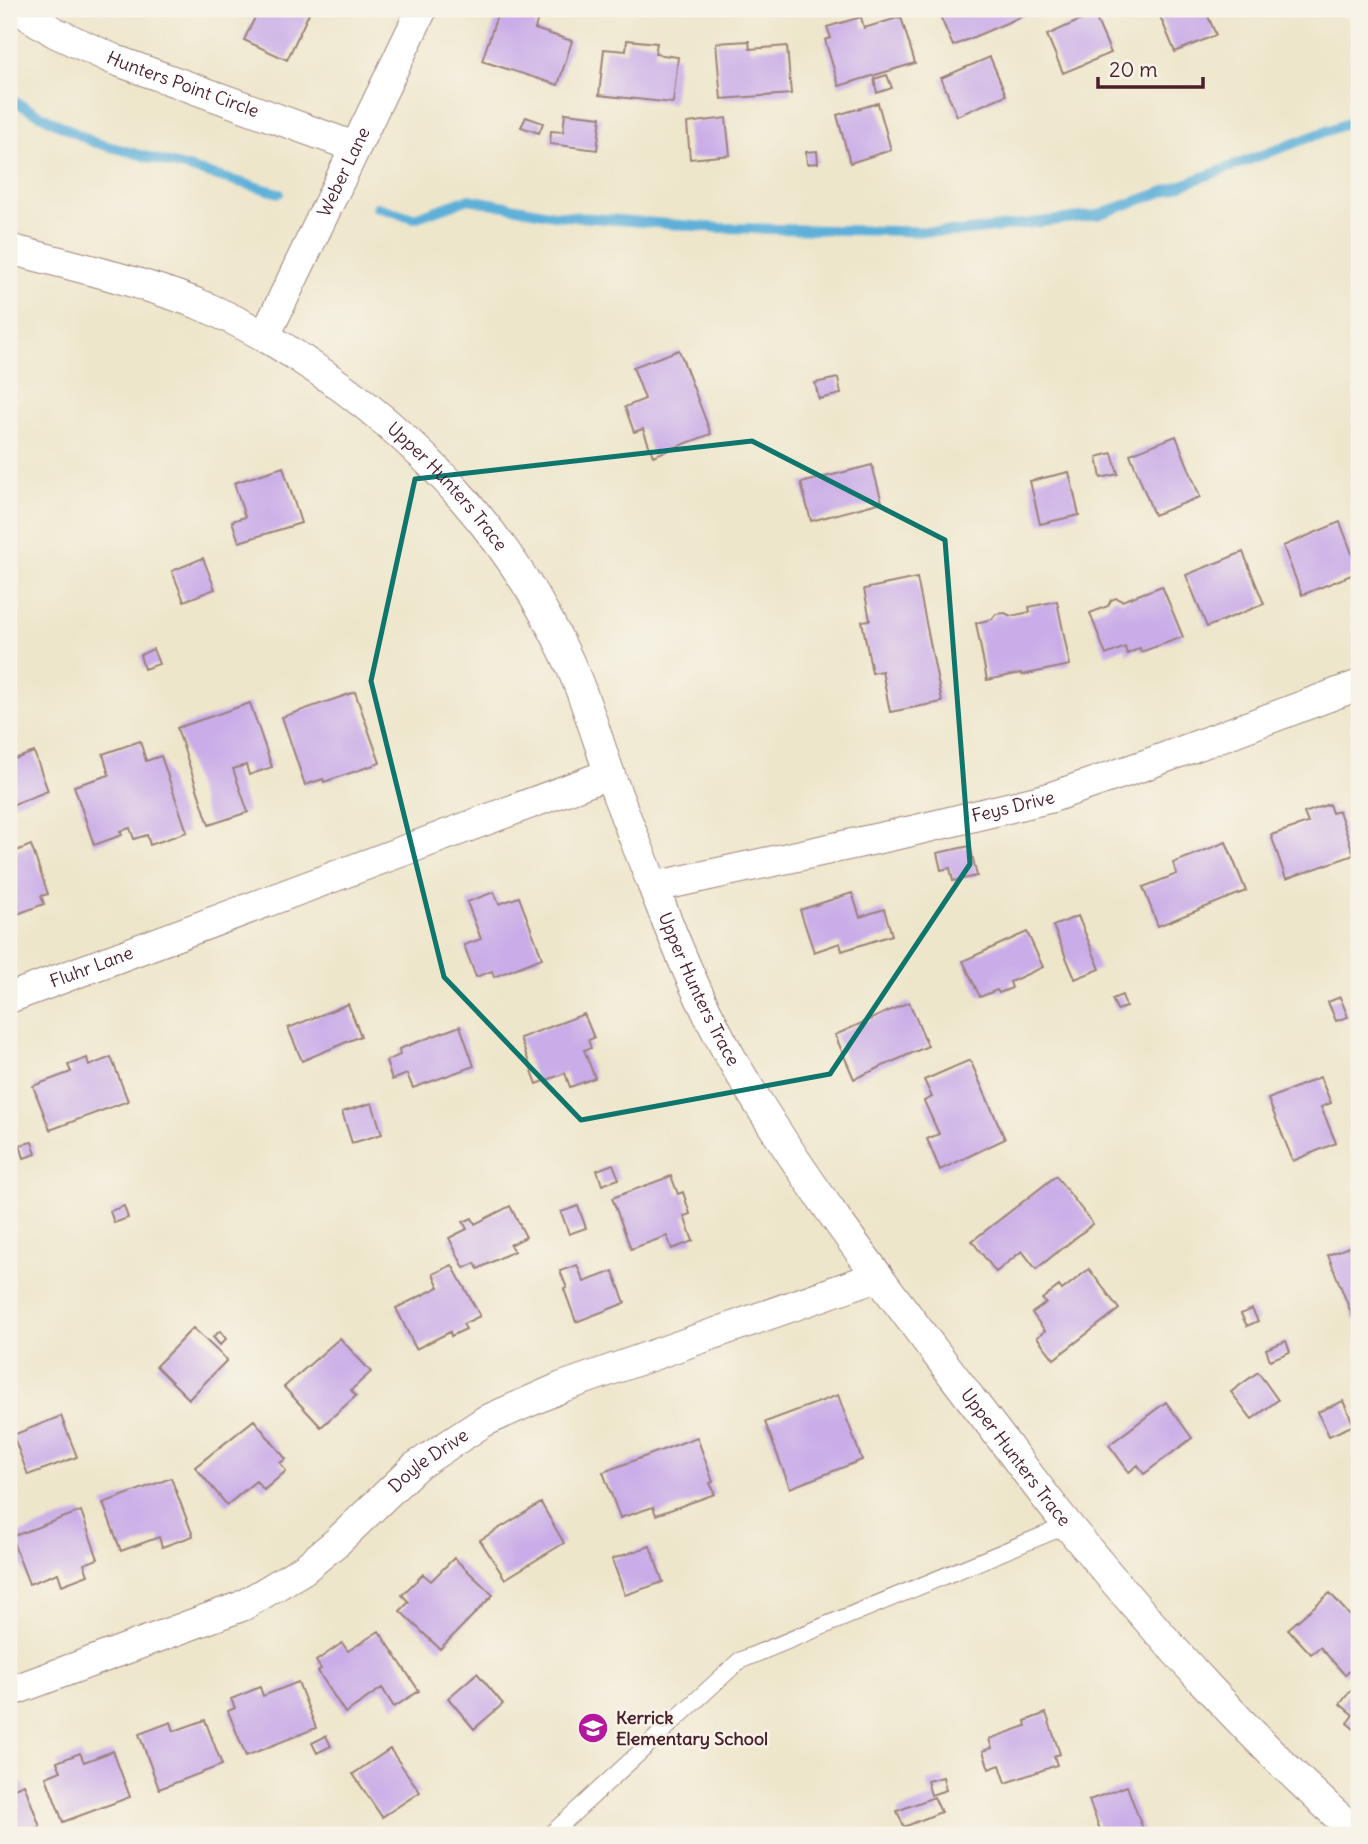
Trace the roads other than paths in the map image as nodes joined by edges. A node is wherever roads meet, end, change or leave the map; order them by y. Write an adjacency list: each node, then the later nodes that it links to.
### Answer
1 (18, 9): 3 (street, Hunters Point Circle)
2 (422, 9): 3 (street, Weber Lane)
3 (355, 147): 5 (street, Weber Lane)
4 (9, 249): 5 (street, Upper Hunters Trace)
5 (265, 336): 7 (street, Upper Hunters Trace)
6 (1359, 685): 8 (street, Feys Drive)
7 (609, 774): 8 (street, Upper Hunters Trace); 9 (street, Fluhr Lane)
8 (654, 887): 10 (street, Upper Hunters Trace)
9 (9, 998)
10 (878, 1276): 11 (street, Upper Hunters Trace); 12 (street, Doyle Drive)
11 (1068, 1525): 13 (lane); 14 (street, Upper Hunters Trace)
12 (9, 1692)
13 (550, 1835)
14 (1359, 1835)

